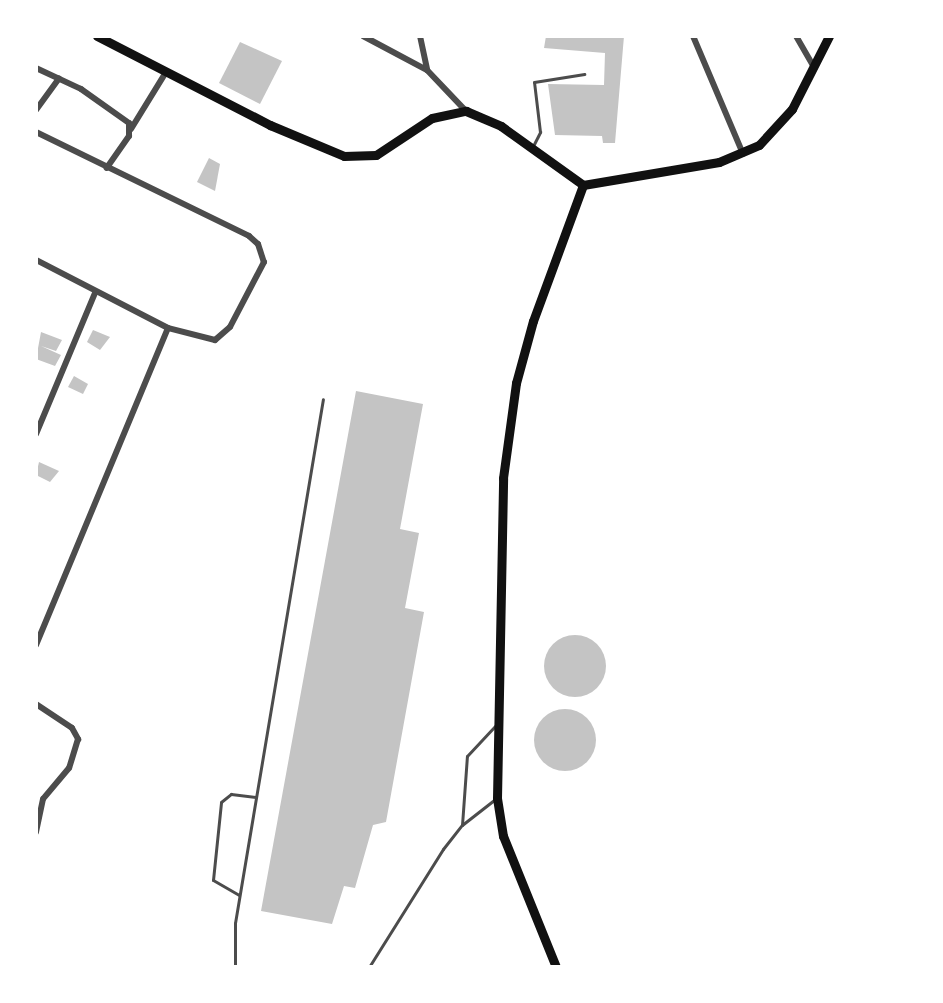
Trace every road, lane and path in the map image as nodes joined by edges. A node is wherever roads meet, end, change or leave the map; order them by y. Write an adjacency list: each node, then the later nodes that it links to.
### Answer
1 (97, 36): 10 (main road)
2 (363, 36): 9 (street)
3 (420, 36): 9 (street)
4 (693, 36): 18 (street)
5 (796, 36): 7 (street)
6 (829, 36): 7 (main road)
7 (813, 66): 18 (main road)
8 (36, 68): 12 (street)
9 (427, 70): 14 (street)
10 (166, 72): 14 (main road); 15 (street)
11 (584, 74): 17 (lane)
12 (59, 78): 13 (street); 15 (street)
13 (36, 110)
14 (466, 111): 17 (main road)
15 (131, 129): 19 (street)
16 (36, 132): 19 (street)
17 (533, 146): 20 (main road)
18 (743, 154): 20 (main road)
19 (107, 168): 23 (street)
20 (583, 185): 28 (main road)
21 (36, 260): 22 (street)
22 (95, 293): 23 (street); 25 (street)
23 (168, 328): 26 (street)
24 (323, 399): 29 (lane)
25 (36, 434)
26 (36, 645)
27 (36, 704): 32 (street)
28 (499, 722): 30 (main road); 31 (lane)
29 (256, 797): 33 (lane); 33 (lane)
30 (497, 798): 31 (lane); 36 (main road)
31 (462, 825): 35 (lane)
32 (36, 832)
33 (240, 895): 34 (lane)
34 (235, 967)
35 (369, 967)
36 (556, 967)

